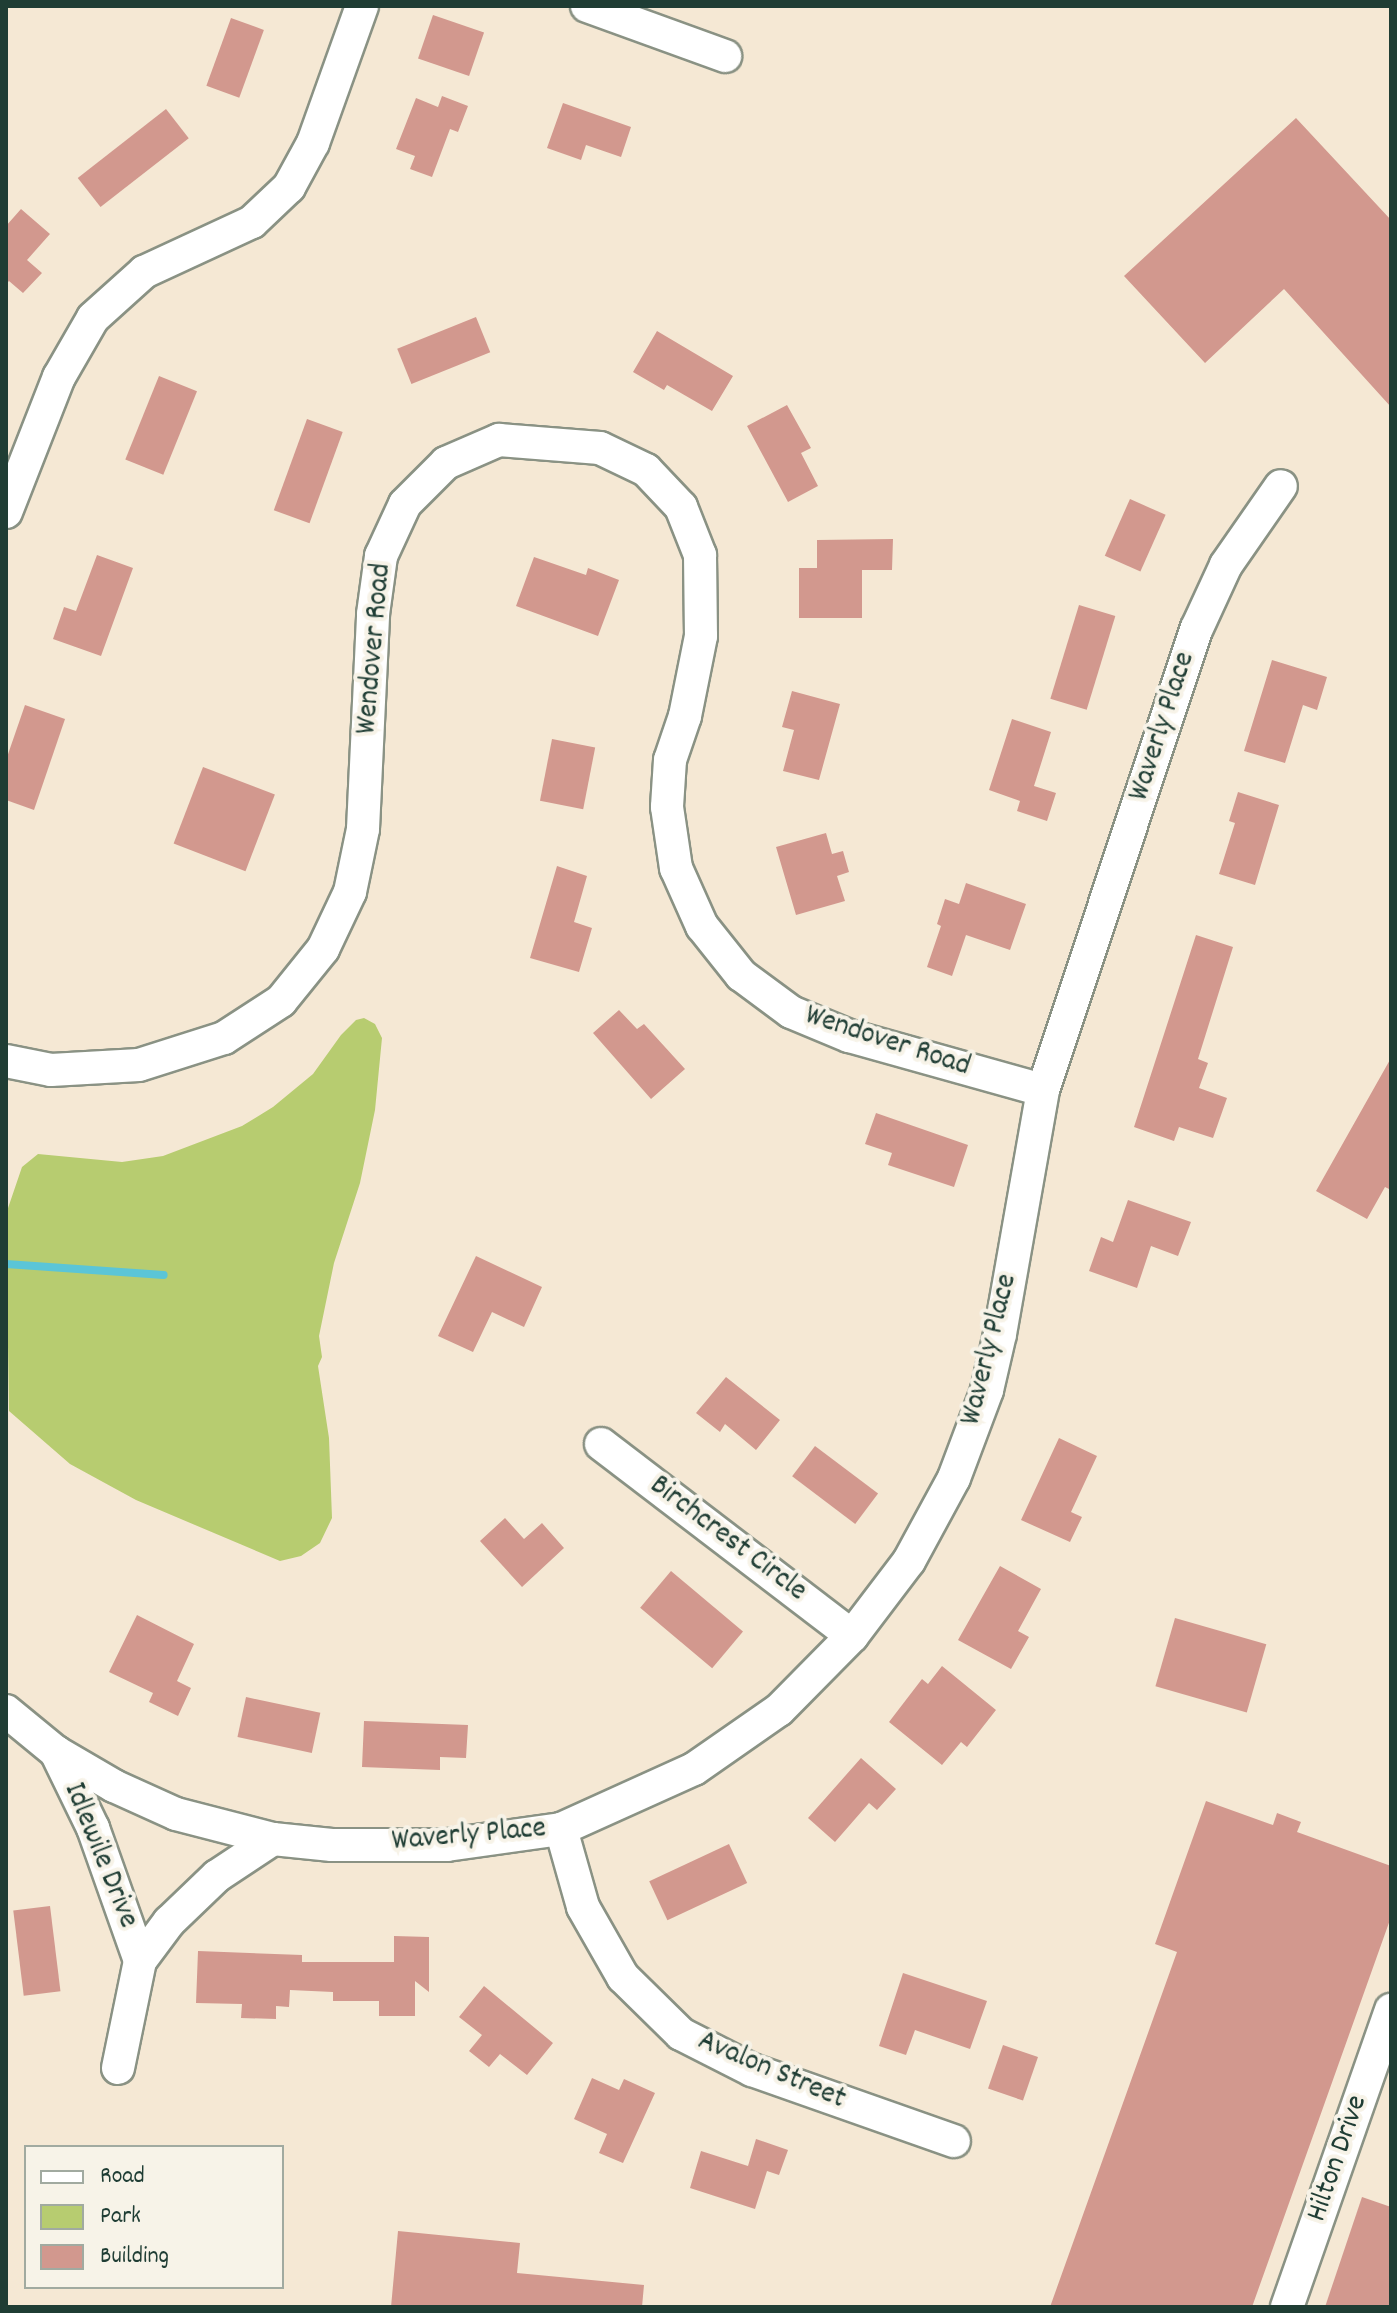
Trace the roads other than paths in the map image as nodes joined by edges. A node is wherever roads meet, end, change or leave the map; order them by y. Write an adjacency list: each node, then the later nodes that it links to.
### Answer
1 (362, 6): 5 (street)
2 (587, 6): 3 (street)
3 (725, 56)
4 (1281, 486): 7 (street, Waverly Place)
5 (6, 512)
6 (6, 1061): 7 (street, Wendover Road)
7 (1043, 1090): 9 (street, Waverly Place)
8 (601, 1444): 9 (street, Birchcrest Circle)
9 (852, 1636): 12 (street, Waverly Place)
10 (6, 1711): 11 (street, Waverly Place)
11 (56, 1752): 13 (street, Waverly Place); 14 (street, Idlewile Drive)
12 (561, 1829): 13 (street, Waverly Place); 17 (street, Avalon Street)
13 (273, 1839): 14 (street, Idlewile Drive)
14 (140, 1961): 16 (street, Idlewile Drive)
15 (1391, 2010): 18 (street, Hilton Drive)
16 (118, 2068)
17 (954, 2141)
18 (1287, 2307)

